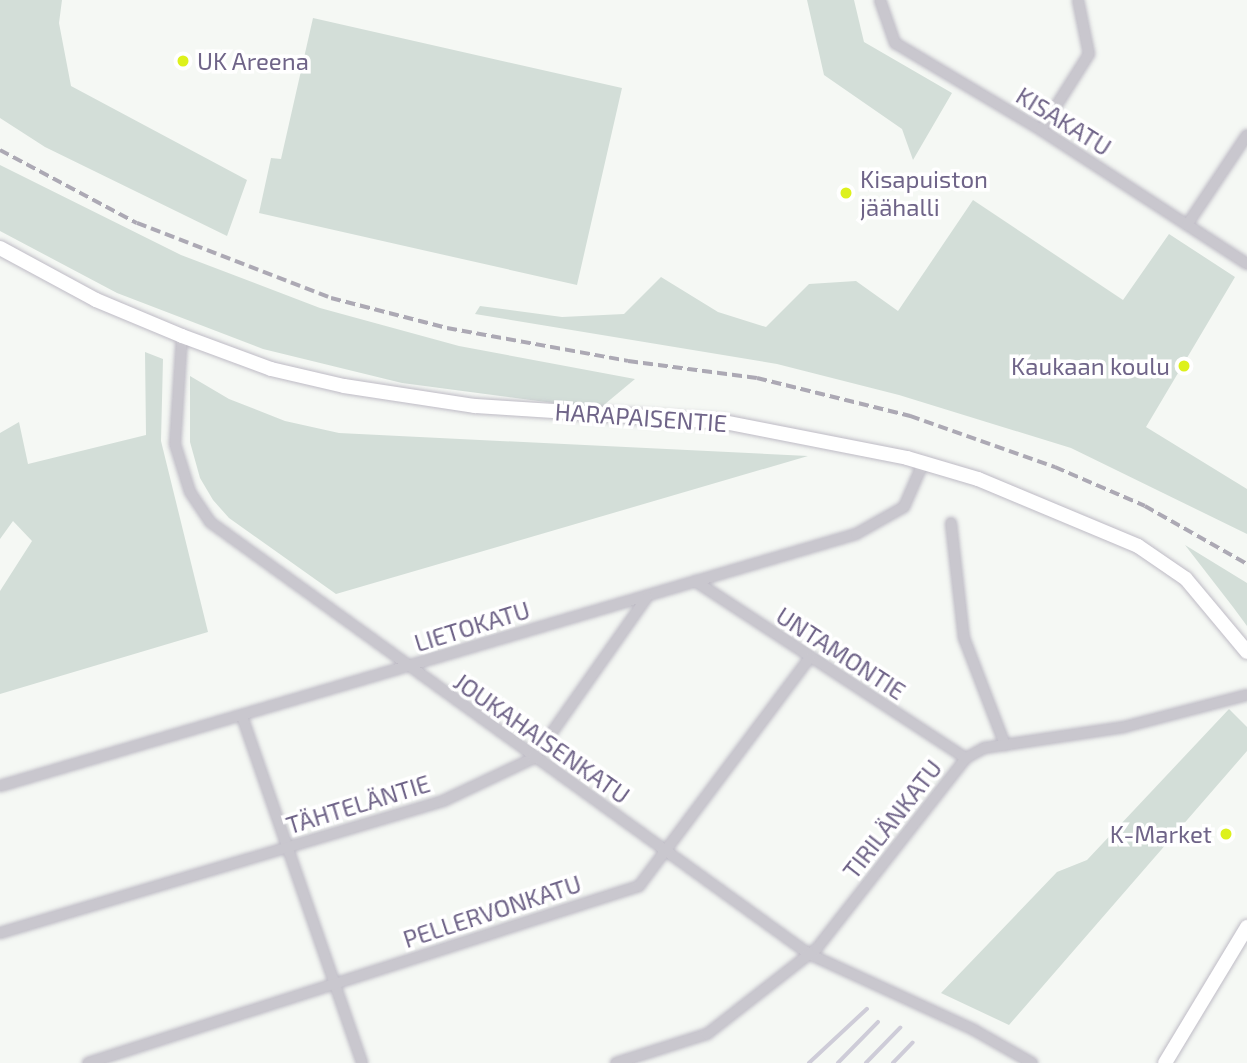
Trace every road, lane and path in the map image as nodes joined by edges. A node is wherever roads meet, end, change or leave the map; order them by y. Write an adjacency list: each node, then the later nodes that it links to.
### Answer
1 (880, 0): 3 (street, KISAKATU)
2 (1079, 0): 3 (street)
3 (1041, 130): 5 (street, KISAKATU)
4 (1247, 135): 5 (street)
5 (1187, 225): 7 (street, KISAKATU)
6 (0, 248): 8 (main road, HARAPAISENTIE)
7 (1247, 264)
8 (182, 336): 9 (main road, HARAPAISENTIE); 15 (street, JOUKAHAISENKATU)
9 (923, 463): 11 (street, LIETOKATU); 13 (main road, HARAPAISENTIE)
10 (951, 523): 18 (street)
11 (695, 581): 12 (street, LIETOKATU); 14 (street, UNTAMONTIE)
12 (647, 596): 15 (street, LIETOKATU); 19 (street, TÄHTELÄNTIE)
13 (1247, 652)
14 (809, 659): 20 (street, UNTAMONTIE); 23 (street, PELLERVONKATU)
15 (406, 667): 17 (street, LIETOKATU); 19 (street, JOUKAHAISENKATU)
16 (1247, 695): 18 (street, TIRILÄNKATU)
17 (242, 716): 21 (street, LIETOKATU); 22 (street)
18 (1005, 745): 20 (street, TIRILÄNKATU)
19 (534, 758): 22 (street, TÄHTELÄNTIE); 23 (street, JOUKAHAISENKATU)
20 (966, 758): 26 (street, TIRILÄNKATU)
21 (0, 786)
22 (288, 848): 25 (street, TÄHTELÄNTIE); 27 (street)
23 (666, 851): 26 (street, JOUKAHAISENKATU); 27 (street, PELLERVONKATU)
24 (1247, 927): 32 (main road)
25 (0, 933)
26 (809, 954): 30 (street, TIRILÄNKATU); 31 (street, JOUKAHAISENKATU)
27 (335, 985): 28 (street, PELLERVONKATU); 29 (street)
28 (88, 1063)
29 (362, 1063)
30 (616, 1063)
31 (1032, 1063)
32 (1164, 1063)

